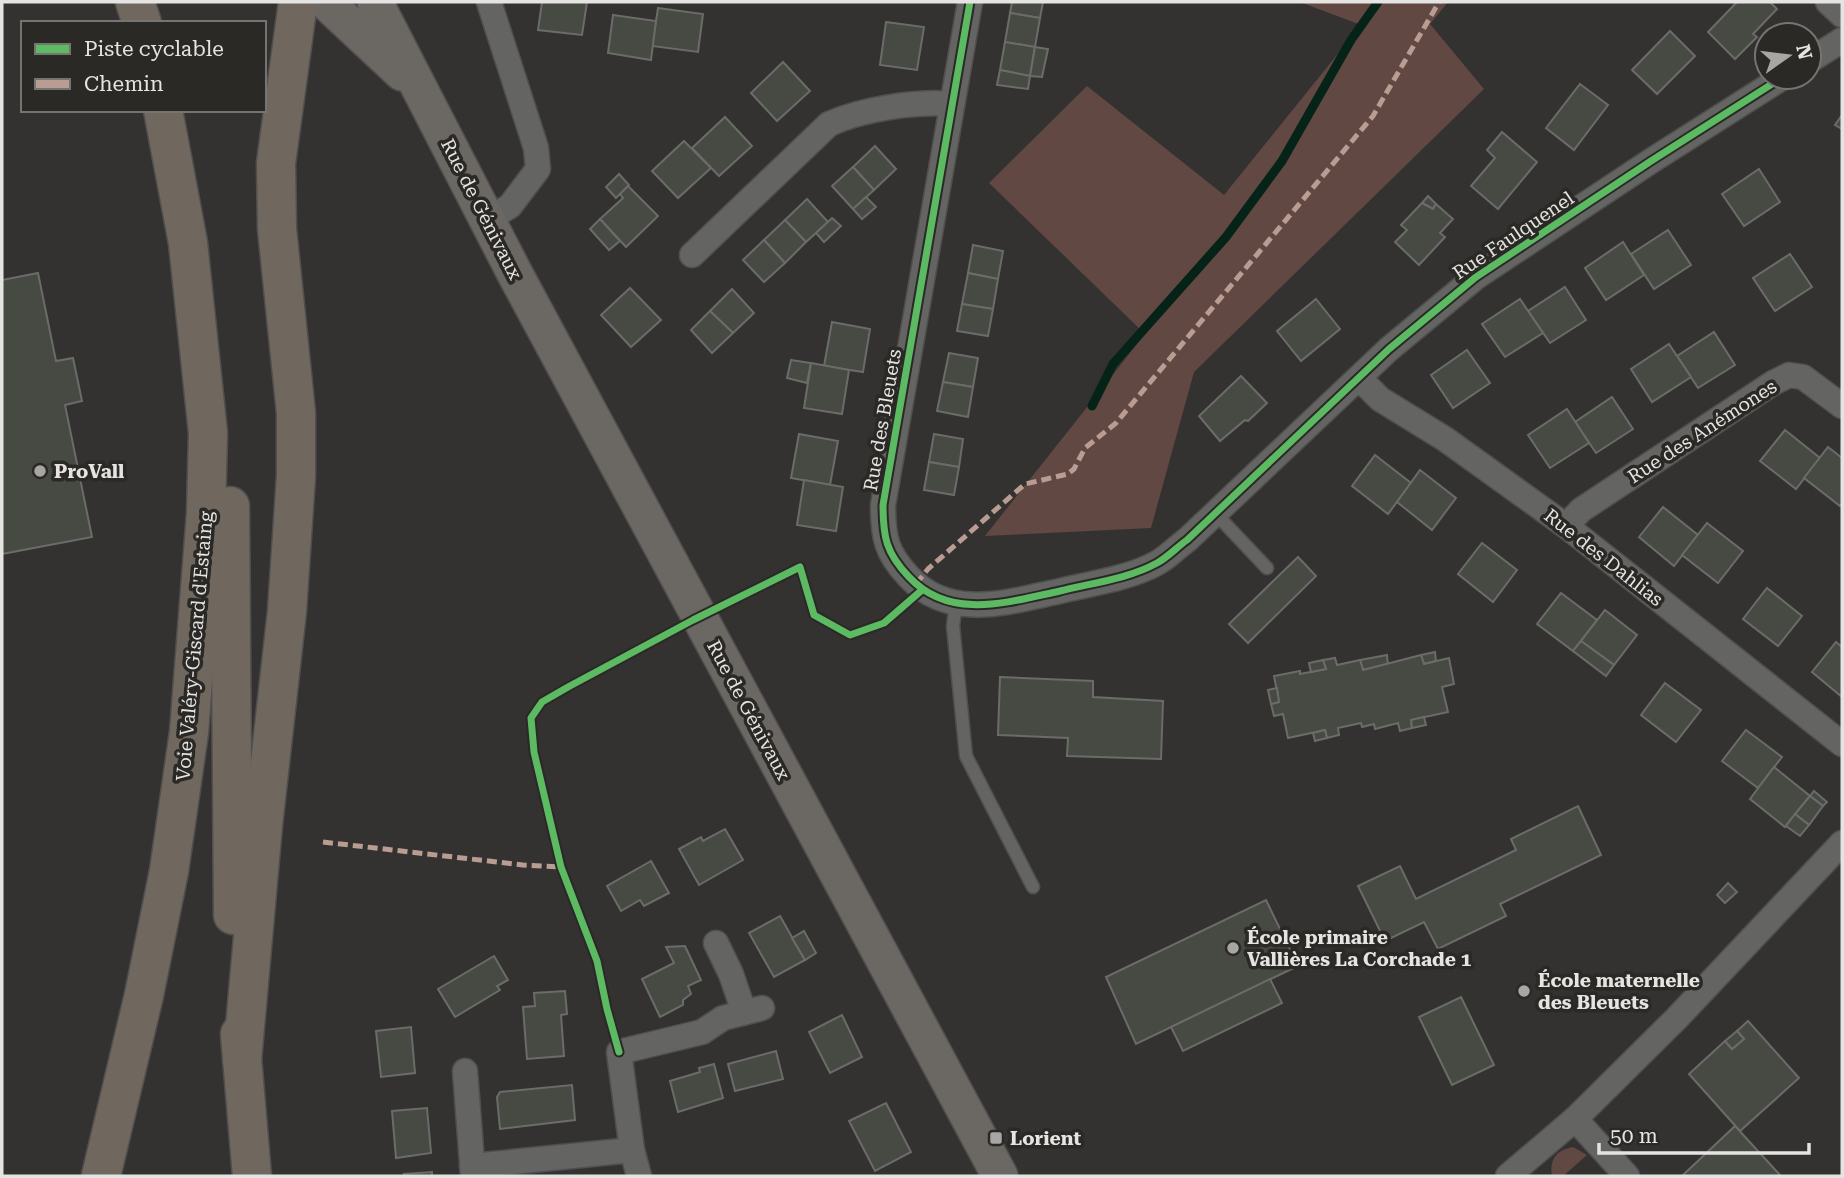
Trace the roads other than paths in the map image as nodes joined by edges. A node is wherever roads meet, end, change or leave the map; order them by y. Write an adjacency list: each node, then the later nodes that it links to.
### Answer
1 (135, 2): 9 (highway)
2 (298, 2): 30 (highway)
3 (326, 2): 13 (street, Rue de Génivaux)
4 (375, 2): 13 (street, Rue de Génivaux)
5 (489, 2): 16 (street)
6 (970, 2): 14 (street, Rue des Bleuets)
7 (1828, 2): 8 (street)
8 (1842, 15)
9 (141, 21)
10 (1842, 40): 11 (street)
11 (1823, 52)
12 (1761, 91): 19 (street, Rue Faulquenel)
13 (422, 93): 16 (street, Rue de Génivaux)
14 (952, 104): 18 (street); 25 (street, Rue des Bleuets)
15 (163, 112): 17 (highway, Voie Valéry-Giscard d'Estaing)
16 (487, 220): 39 (street, Rue de Génivaux)
17 (188, 243): 30 (highway); 36 (highway, Voie Valéry-Giscard d'Estaing)
18 (692, 255)
19 (1360, 379): 21 (street, Rue Faulquenel); 22 (street, Rue des Dahlias)
20 (1842, 406): 22 (street, Rue des Anémones)
21 (1215, 513): 23 (street, Rue Faulquenel); 24 (lane)
22 (1566, 526): 26 (street, Rue des Dahlias)
23 (1159, 562): 25 (street, Rue des Bleuets)
24 (1267, 568)
25 (956, 603): 28 (lane)
26 (1842, 744)
27 (1842, 843): 32 (street)
28 (1033, 887)
29 (716, 943): 33 (street)
30 (242, 1060): 37 (highway)
31 (465, 1071): 34 (street)
32 (1575, 1119): 35 (street); 40 (street)
33 (632, 1150): 34 (street); 38 (street)
34 (472, 1171)
35 (1522, 1172)
36 (100, 1176)
37 (252, 1176)
38 (639, 1176)
39 (1000, 1176)
40 (1627, 1176)

